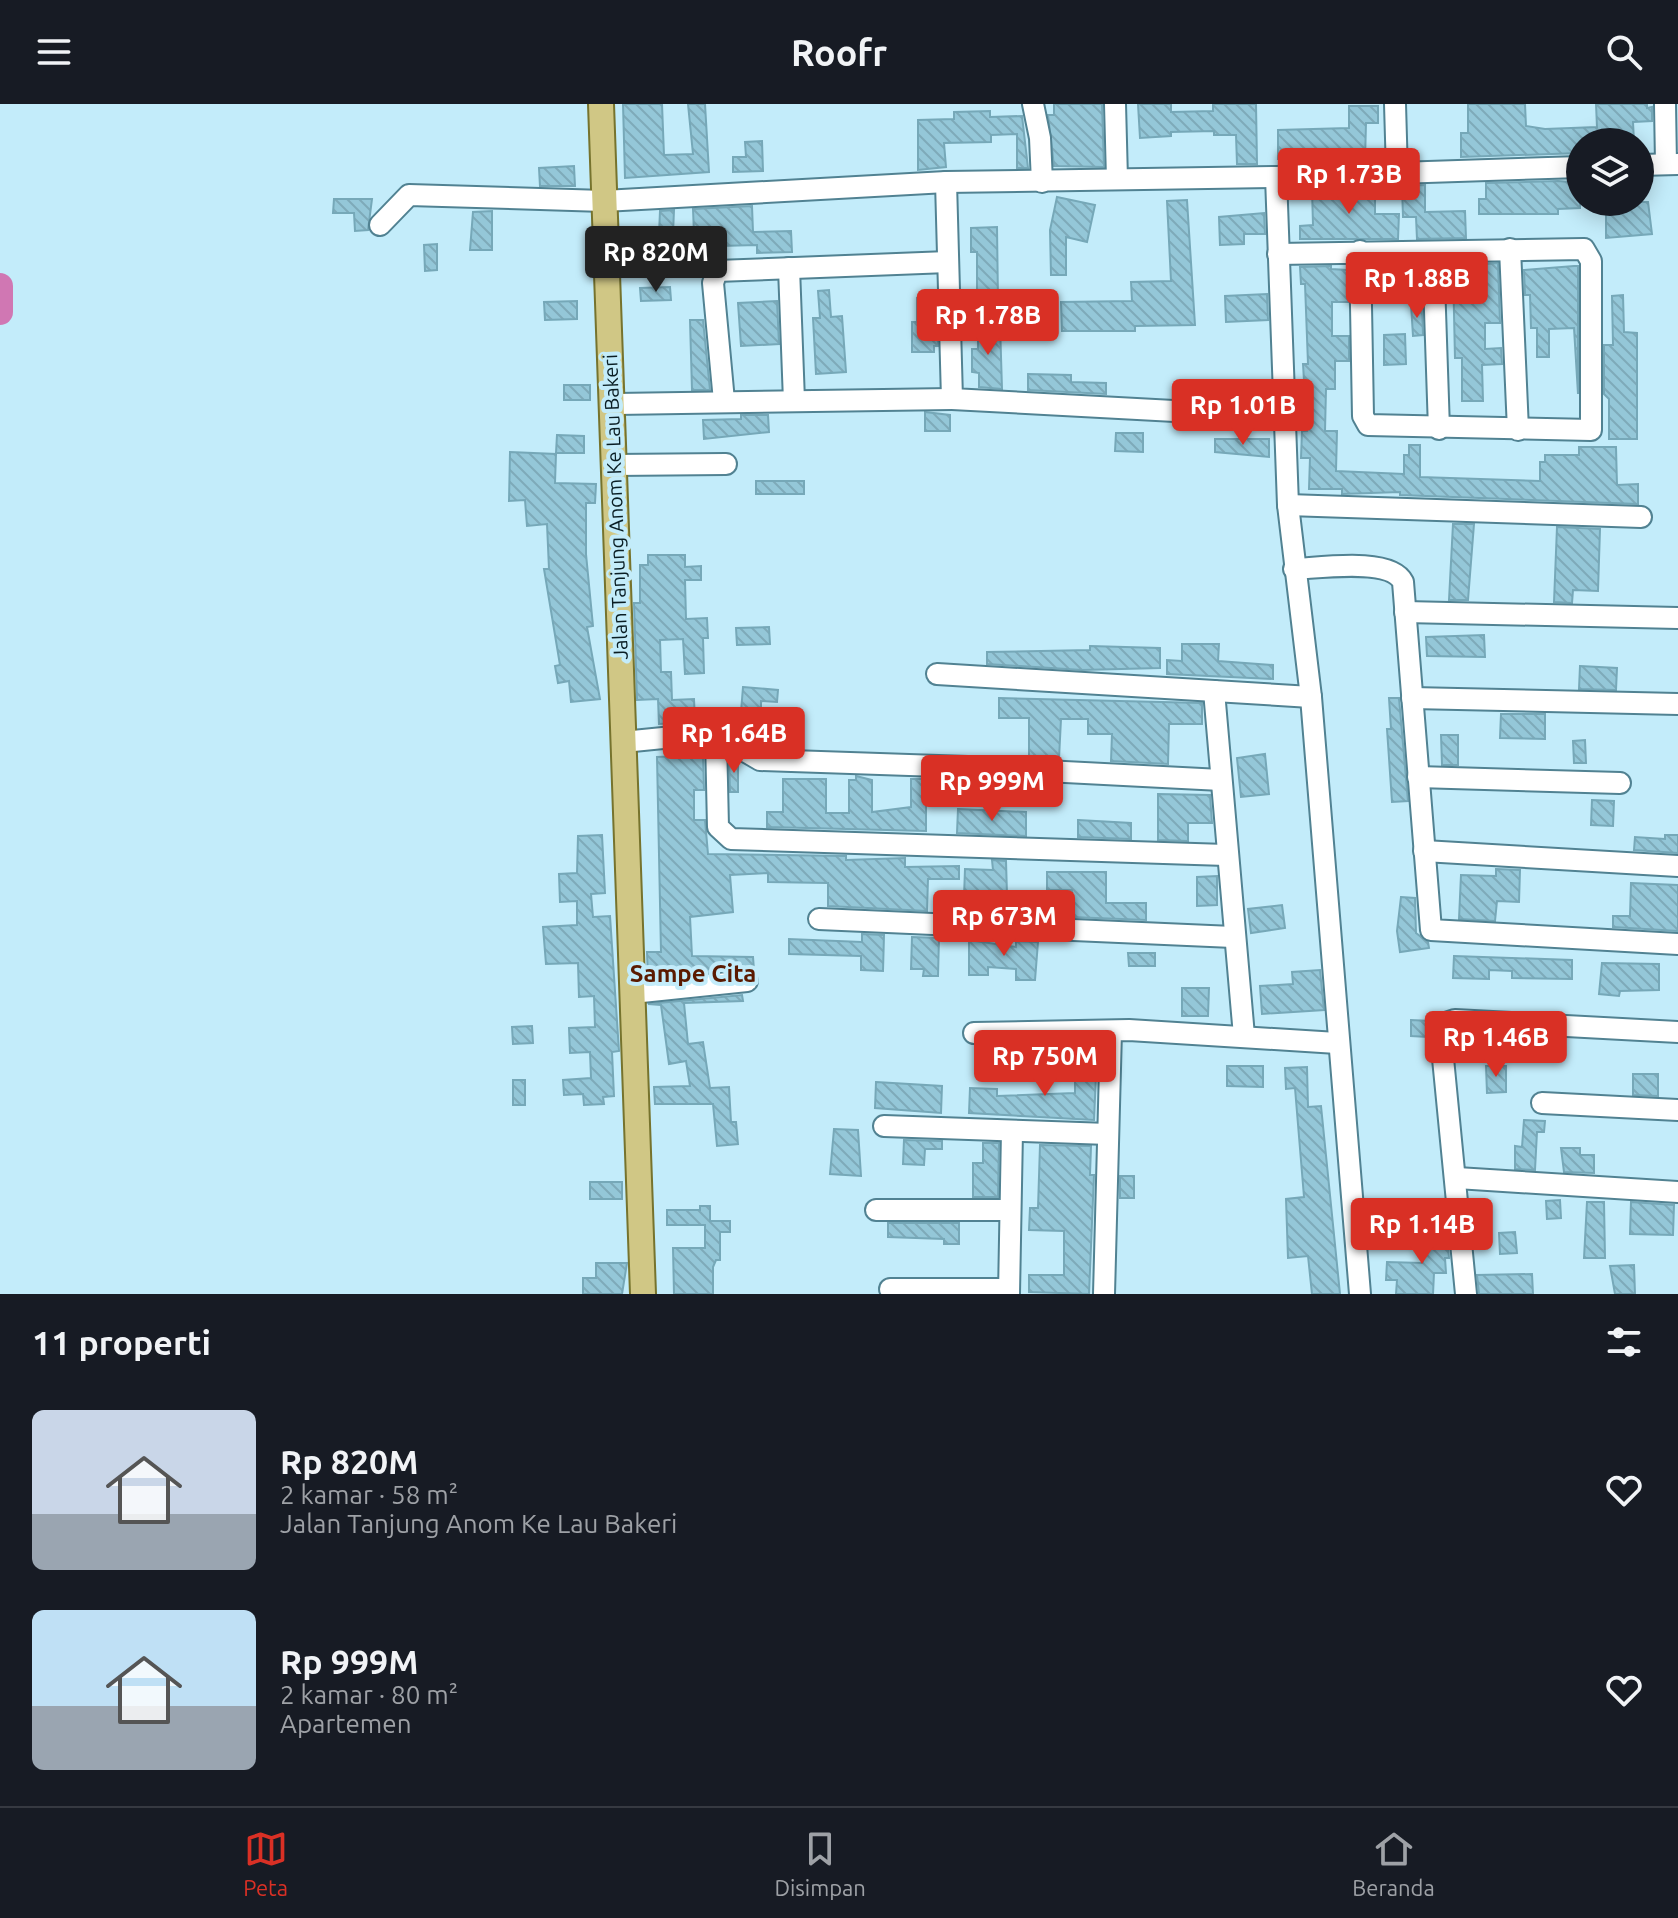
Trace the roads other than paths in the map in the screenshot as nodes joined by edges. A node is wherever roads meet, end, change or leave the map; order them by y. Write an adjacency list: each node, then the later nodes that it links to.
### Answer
1 (601, 104): 13 (main road, Jalan Tanjung Anom Ke Lau Bakeri)
2 (1033, 104): 12 (street)
3 (1115, 104): 10 (street)
4 (1395, 104): 8 (street)
5 (1665, 104): 6 (street)
6 (1672, 164)
7 (1566, 167): 8 (street)
8 (1397, 173): 9 (street)
9 (1276, 177): 10 (street); 18 (street)
10 (1117, 179): 12 (street)
11 (946, 182): 12 (street); 13 (street); 19 (street)
12 (1042, 182)
13 (604, 201): 14 (street); 24 (main road, Jalan Tanjung Anom Ke Lau Bakeri)
14 (380, 225)
15 (1510, 249): 17 (street); 27 (street); 27 (street)
16 (1360, 251): 17 (street); 18 (street); 26 (street)
17 (1433, 252): 26 (street)
18 (1278, 254): 25 (street)
19 (948, 262): 20 (street); 21 (street)
20 (789, 268): 22 (street); 23 (street)
21 (952, 399): 23 (street); 25 (street)
22 (724, 401): 23 (street); 24 (street)
23 (794, 401)
24 (619, 408): 29 (main road, Jalan Tanjung Anom Ke Lau Bakeri)
25 (1284, 417): 30 (street)
26 (1439, 429): 27 (street)
27 (1518, 430)
28 (726, 464): 29 (street)
29 (614, 465): 41 (main road, Jalan Tanjung Anom Ke Lau Bakeri)
30 (1288, 505): 31 (street); 32 (street)
31 (1641, 517)
32 (1294, 569): 33 (street); 37 (street)
33 (1405, 612): 34 (street); 38 (street)
34 (1678, 618)
35 (937, 674): 36 (street)
36 (1214, 691): 37 (street); 43 (street)
37 (1311, 697): 57 (street)
38 (1412, 698): 39 (street); 42 (street)
39 (1678, 704)
40 (716, 738): 41 (street); 43 (street); 46 (street)
41 (623, 742): 52 (main road, Jalan Tanjung Anom Ke Lau Bakeri)
42 (1418, 777): 44 (street); 45 (street)
43 (1221, 780): 46 (street)
44 (1620, 783)
45 (1424, 851): 47 (street); 50 (street)
46 (1226, 855): 49 (street)
47 (1678, 866)
48 (819, 919): 49 (street)
49 (1233, 937): 56 (street)
50 (1678, 944)
51 (747, 981): 52 (street)
52 (632, 993): 69 (main road, Jalan Tanjung Anom Ke Lau Bakeri)
53 (1111, 1031): 55 (street); 56 (street); 62 (street)
54 (1678, 1032): 63 (street)
55 (974, 1033)
56 (1244, 1036): 57 (street)
57 (1337, 1043): 71 (street)
58 (1542, 1103): 59 (street)
59 (1678, 1110)
60 (884, 1126): 61 (street)
61 (1012, 1131): 62 (street); 66 (street)
62 (1108, 1134): 70 (street)
63 (1457, 1178): 64 (street); 72 (street)
64 (1678, 1192)
65 (876, 1210): 66 (street)
66 (1009, 1210): 68 (street)
67 (890, 1289): 68 (street)
68 (1009, 1292)
69 (643, 1294)
70 (1104, 1294)
71 (1360, 1294)
72 (1466, 1294)

